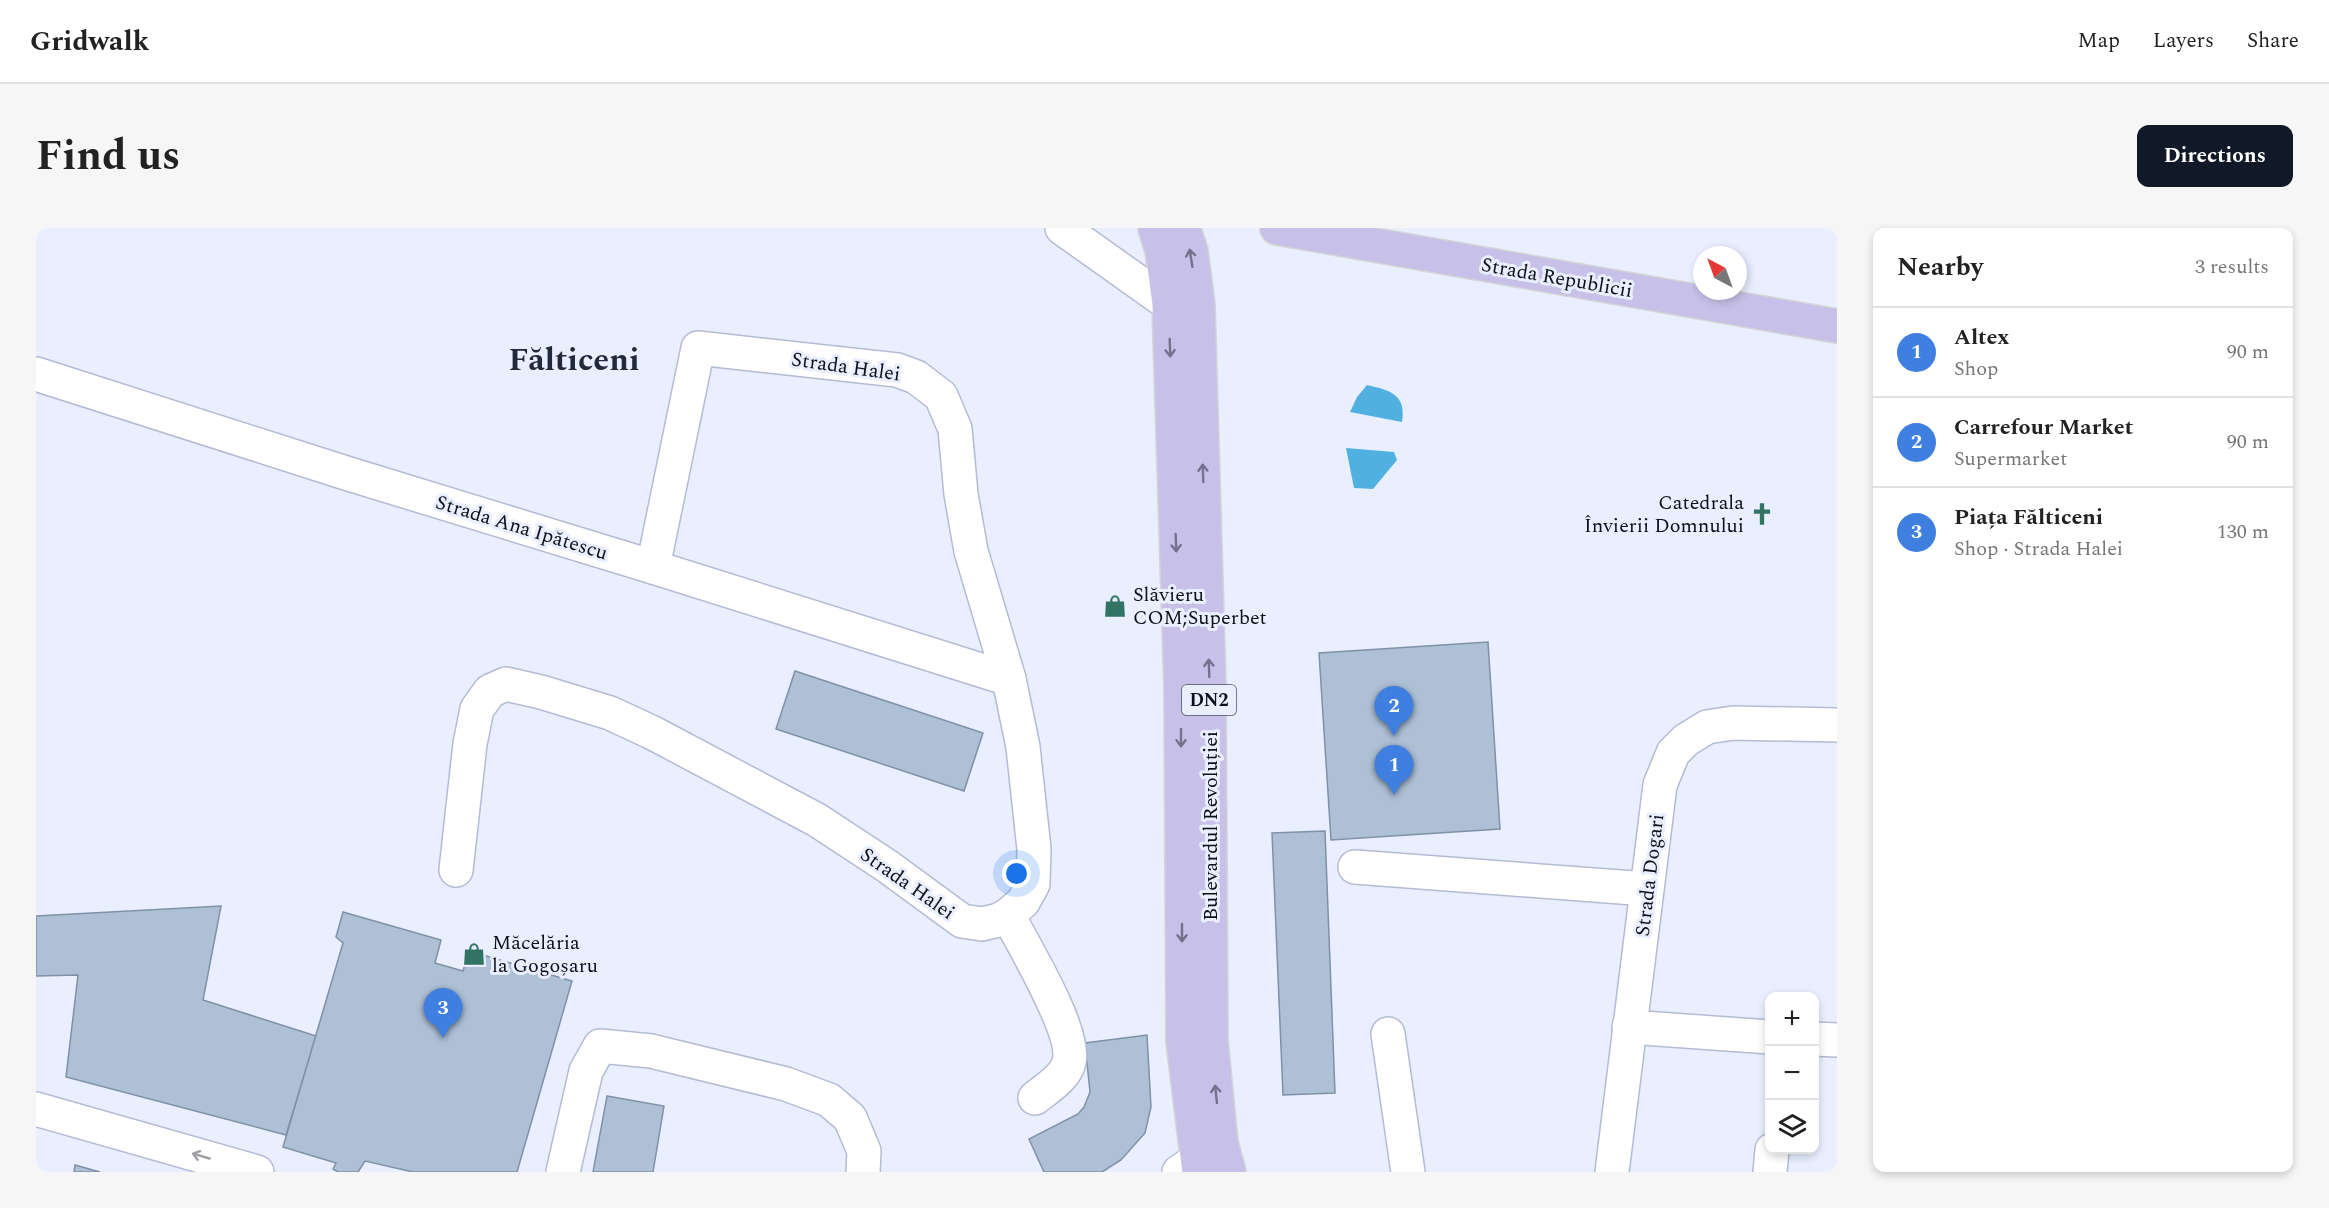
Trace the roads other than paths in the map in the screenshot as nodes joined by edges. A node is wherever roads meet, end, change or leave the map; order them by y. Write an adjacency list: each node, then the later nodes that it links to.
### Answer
1 (1062, 228): 5 (street)
2 (1155, 228): 5 (main road, Bulevardul Revoluției / DN2)
3 (1183, 228): 5 (main road, Bulevardul Revoluției / DN2, one-way to 3)
4 (1277, 228): 6 (main road, Strada Republicii)
5 (1183, 305): 23 (main road, Bulevardul Revoluției / DN2)
6 (1837, 326)
7 (36, 374): 8 (street, Strada Ana Ipătescu)
8 (653, 567): 9 (street, Strada Ana Ipătescu); 9 (street, Strada Halei)
9 (1009, 680): 14 (street, Strada Halei)
10 (1837, 725): 13 (street, Strada Dogari)
11 (1354, 867): 13 (street)
12 (456, 870): 14 (street, Strada Halei)
13 (1647, 889): 15 (street, Strada Dogari)
14 (1008, 915): 20 (street)
15 (1629, 1027): 17 (street); 28 (street, Strada Dogari)
16 (1388, 1034): 27 (street)
17 (1765, 1037)
18 (1819, 1039): 19 (street)
19 (1837, 1040)
20 (1035, 1098)
21 (36, 1109): 24 (street, one-way to 21)
22 (1772, 1154): 29 (street)
23 (1205, 1164)
24 (257, 1172)
25 (563, 1172): 26 (street)
26 (863, 1172)
27 (1408, 1172)
28 (1612, 1172)
29 (1770, 1172)

